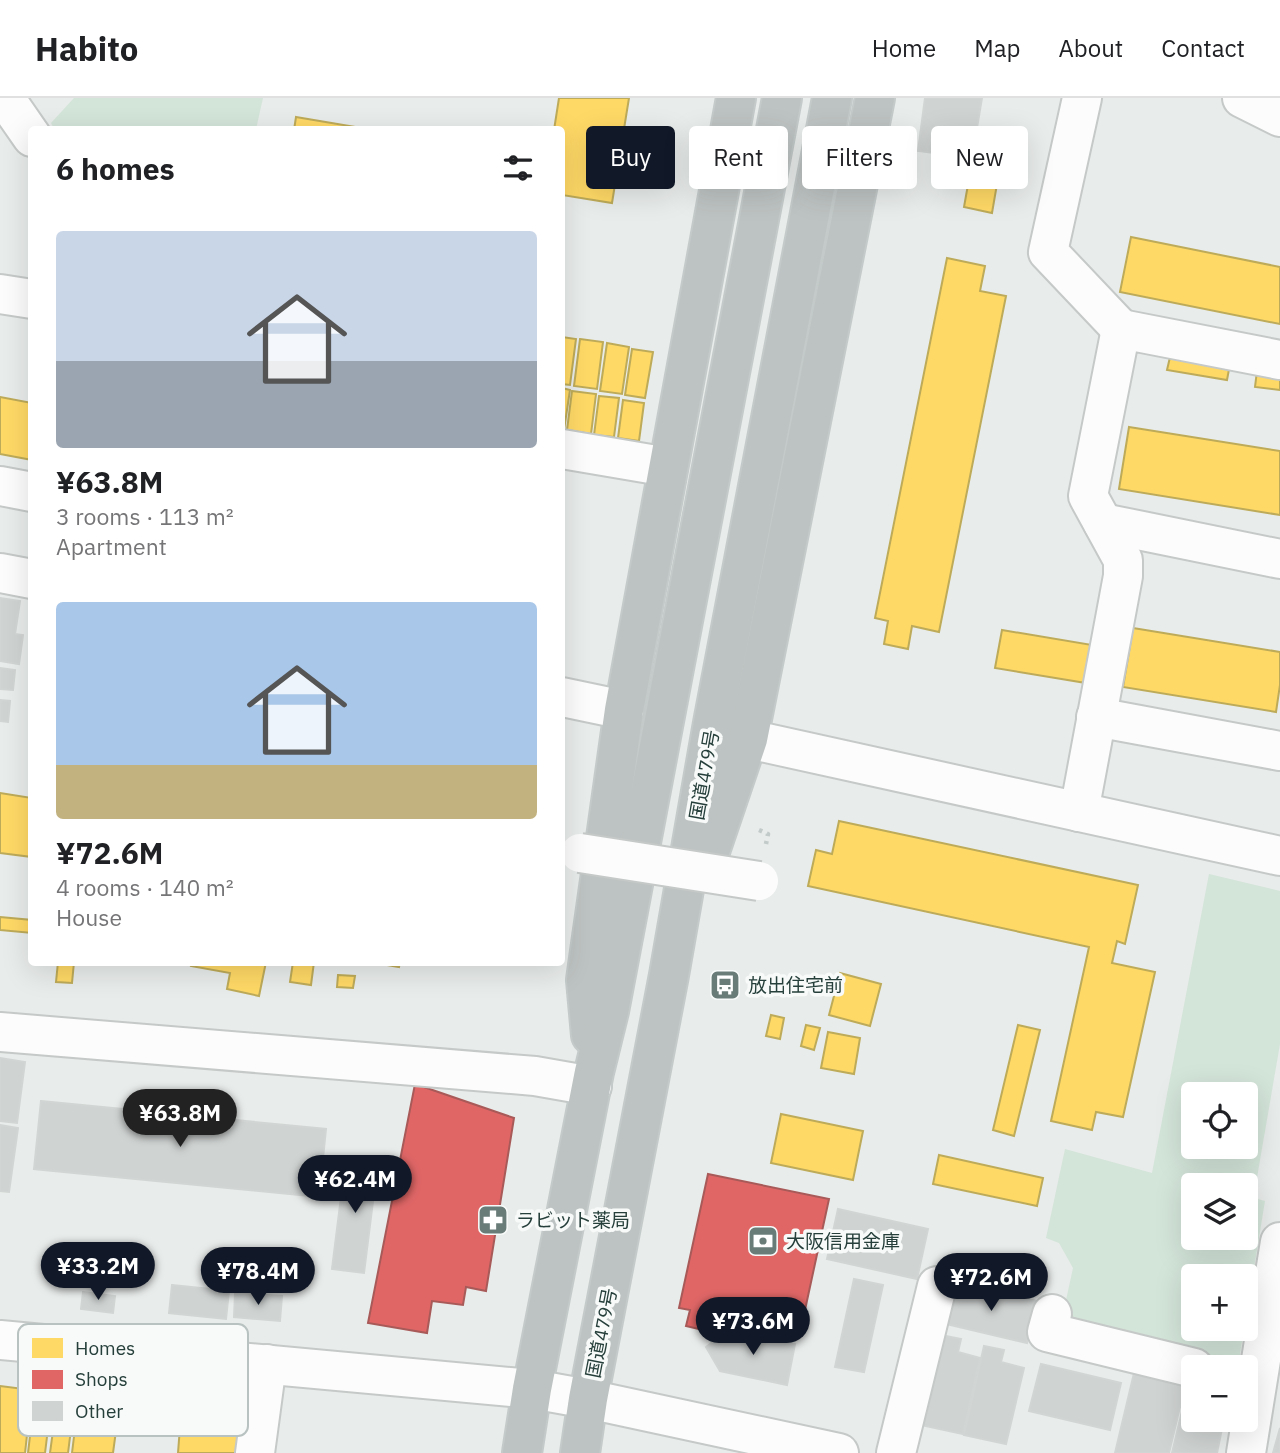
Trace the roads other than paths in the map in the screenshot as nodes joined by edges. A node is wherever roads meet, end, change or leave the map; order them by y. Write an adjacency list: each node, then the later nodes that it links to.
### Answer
1 (5, 98): 9 (street)
2 (736, 98): 15 (highway)
3 (782, 98): 33 (highway)
4 (832, 98): 31 (highway, 国道479号)
5 (875, 98): 25 (highway)
6 (1082, 98): 12 (street)
7 (1242, 98): 8 (street)
8 (1280, 117)
9 (28, 131)
10 (0, 294): 11 (street)
11 (28, 298)
12 (1121, 329): 13 (street); 18 (street)
13 (1280, 359)
14 (565, 450): 15 (street)
15 (668, 467): 23 (highway)
16 (0, 485): 17 (street)
17 (28, 491)
18 (1103, 523): 19 (street); 24 (street)
19 (1280, 559)
20 (0, 573): 21 (street)
21 (28, 578)
22 (565, 698): 23 (street)
23 (624, 710): 33 (highway)
24 (1096, 718): 26 (street); 27 (street)
25 (748, 739): 27 (street); 31 (highway)
26 (1280, 751)
27 (1080, 812): 29 (street)
28 (580, 853): 30 (street, bridge)
29 (1280, 856)
30 (759, 881)
31 (669, 975): 44 (highway, 国道479号)
32 (0, 1032): 33 (street)
33 (593, 1079): 42 (highway)
34 (1280, 1242): 43 (street)
35 (937, 1286): 49 (street)
36 (1052, 1314): 41 (street)
37 (0, 1340): 38 (street)
38 (18, 1342)
39 (248, 1362): 40 (street)
40 (267, 1364): 42 (street); 45 (street)
41 (1181, 1365)
42 (532, 1389): 44 (street); 46 (highway)
43 (1259, 1396): 50 (street)
44 (589, 1399): 47 (highway, 国道479号); 48 (street)
45 (255, 1453)
46 (523, 1453)
47 (580, 1453)
48 (839, 1453)
49 (896, 1453)
50 (1246, 1453)

